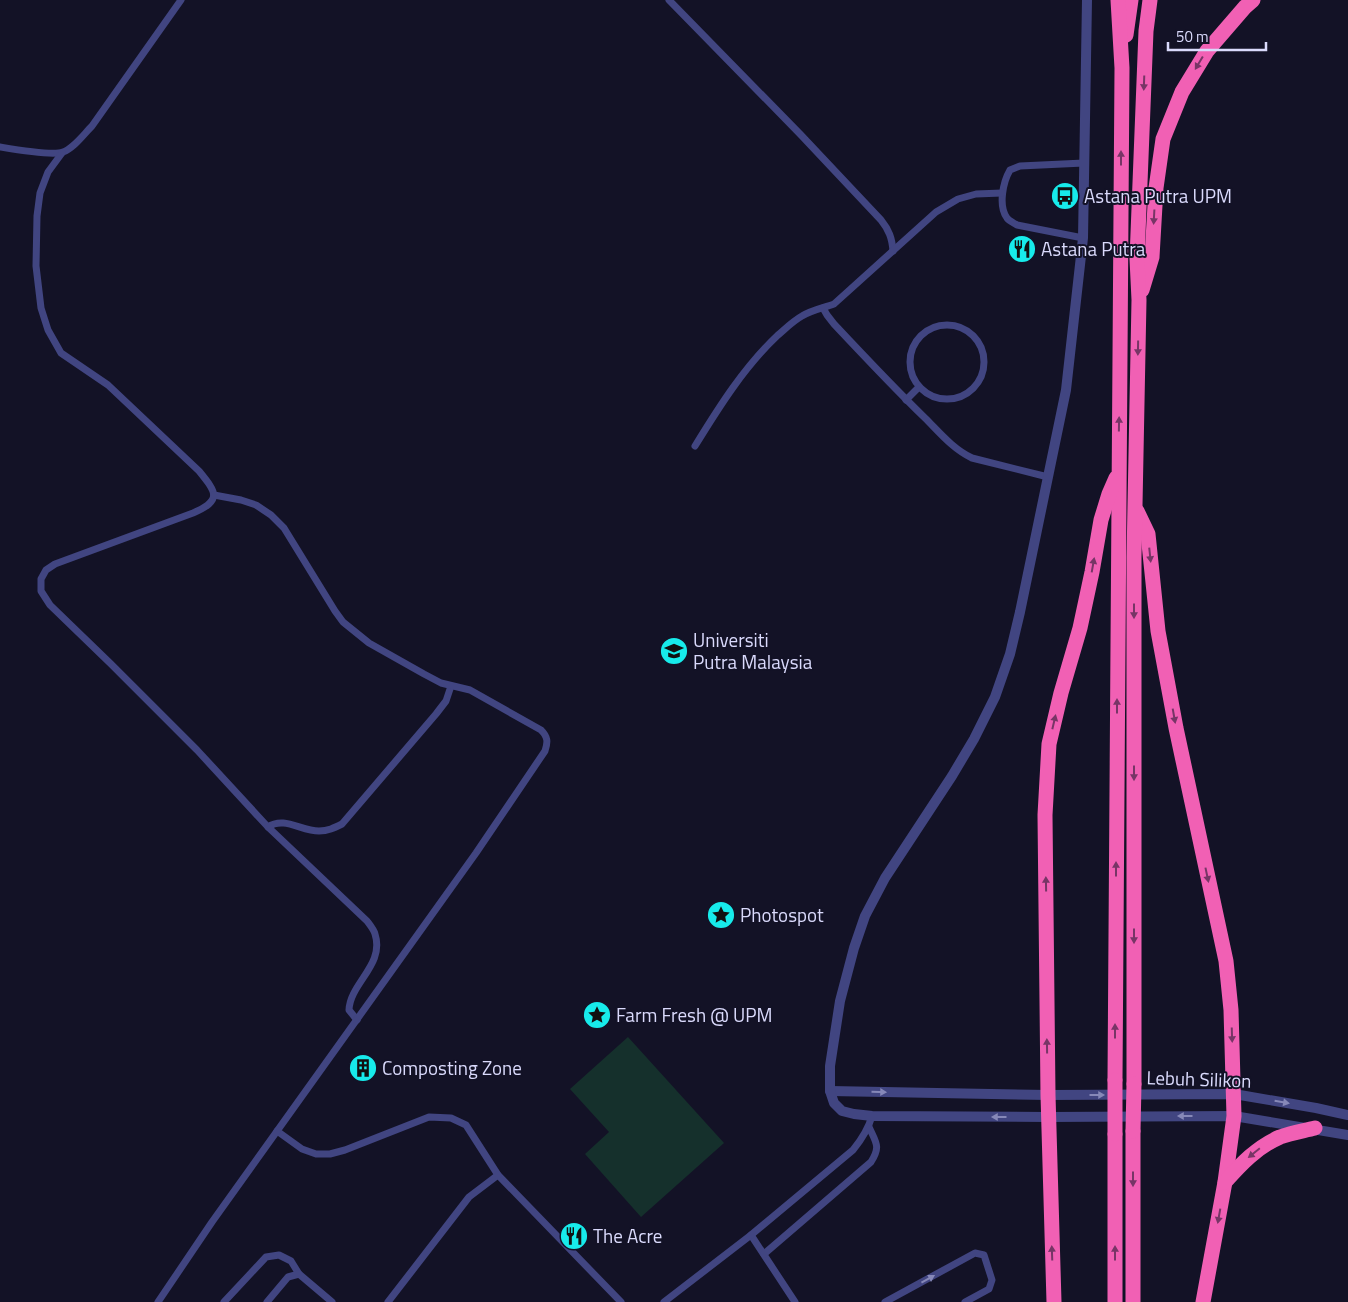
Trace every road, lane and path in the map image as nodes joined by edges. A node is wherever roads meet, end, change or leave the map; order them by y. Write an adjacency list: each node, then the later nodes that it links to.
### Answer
1 (181, 0): 10 (lane)
2 (669, 0): 14 (lane)
3 (1087, 0): 11 (street)
4 (1118, 0): 8 (highway)
5 (1132, 0): 8 (highway)
6 (1150, 0): 15 (highway, one-way to 15)
7 (1253, 0): 15 (highway, one-way to 15)
8 (1122, 68): 20 (highway, one-way to 8)
9 (0, 147): 10 (lane)
10 (62, 153): 22 (lane)
11 (1084, 163): 12 (lane); 13 (street)
12 (1002, 193): 13 (lane); 14 (lane)
13 (1083, 238): 21 (street)
14 (893, 251): 16 (lane)
15 (1138, 300): 23 (highway, one-way to 23)
16 (823, 308): 18 (lane); 19 (lane)
17 (919, 387): 17 (lane); 18 (lane)
18 (906, 400): 21 (lane)
19 (695, 446)
20 (1118, 472): 29 (highway, one-way to 20); 54 (highway, one-way to 20, bridge)
21 (1048, 477): 27 (street)
22 (214, 495): 24 (lane); 25 (lane)
23 (1136, 510): 28 (highway, one-way to 28); 55 (highway, one-way to 55, bridge)
24 (451, 686): 25 (lane); 26 (lane)
25 (268, 828): 26 (lane)
26 (357, 1020): 36 (lane)
27 (830, 1091): 29 (street, Lebuh Silikon, one-way to 29); 31 (street, Lebuh Silikon)
28 (1234, 1094): 29 (street, Lebuh Silikon, one-way to 28); 30 (street, Lebuh Silikon, one-way to 30); 32 (highway)
29 (1048, 1095): 33 (highway)
30 (1348, 1114)
31 (872, 1116): 33 (street, Lebuh Silikon, one-way to 31); 34 (lane)
32 (1234, 1116): 33 (street, Lebuh Silikon, one-way to 33); 35 (street, Lebuh Silikon); 39 (highway)
33 (1048, 1117): 53 (highway, one-way to 33)
34 (869, 1127): 40 (lane); 41 (lane)
35 (1315, 1128): 37 (street, Lebuh Silikon); 39 (highway, one-way to 39)
36 (277, 1132): 38 (lane); 43 (lane)
37 (1348, 1135)
38 (498, 1174): 47 (lane); 48 (lane)
39 (1225, 1182): 56 (highway, one-way to 56)
40 (751, 1235): 41 (lane); 49 (lane)
41 (764, 1254): 50 (lane)
42 (299, 1274): 44 (lane); 45 (lane); 46 (lane)
43 (158, 1302)
44 (224, 1302)
45 (267, 1302)
46 (332, 1302)
47 (388, 1302)
48 (621, 1302)
49 (664, 1302)
50 (795, 1302)
51 (885, 1302): 52 (lane, one-way to 52)
52 (965, 1302)
53 (1054, 1302)
54 (1114, 1302)
55 (1133, 1302)
56 (1203, 1302)

